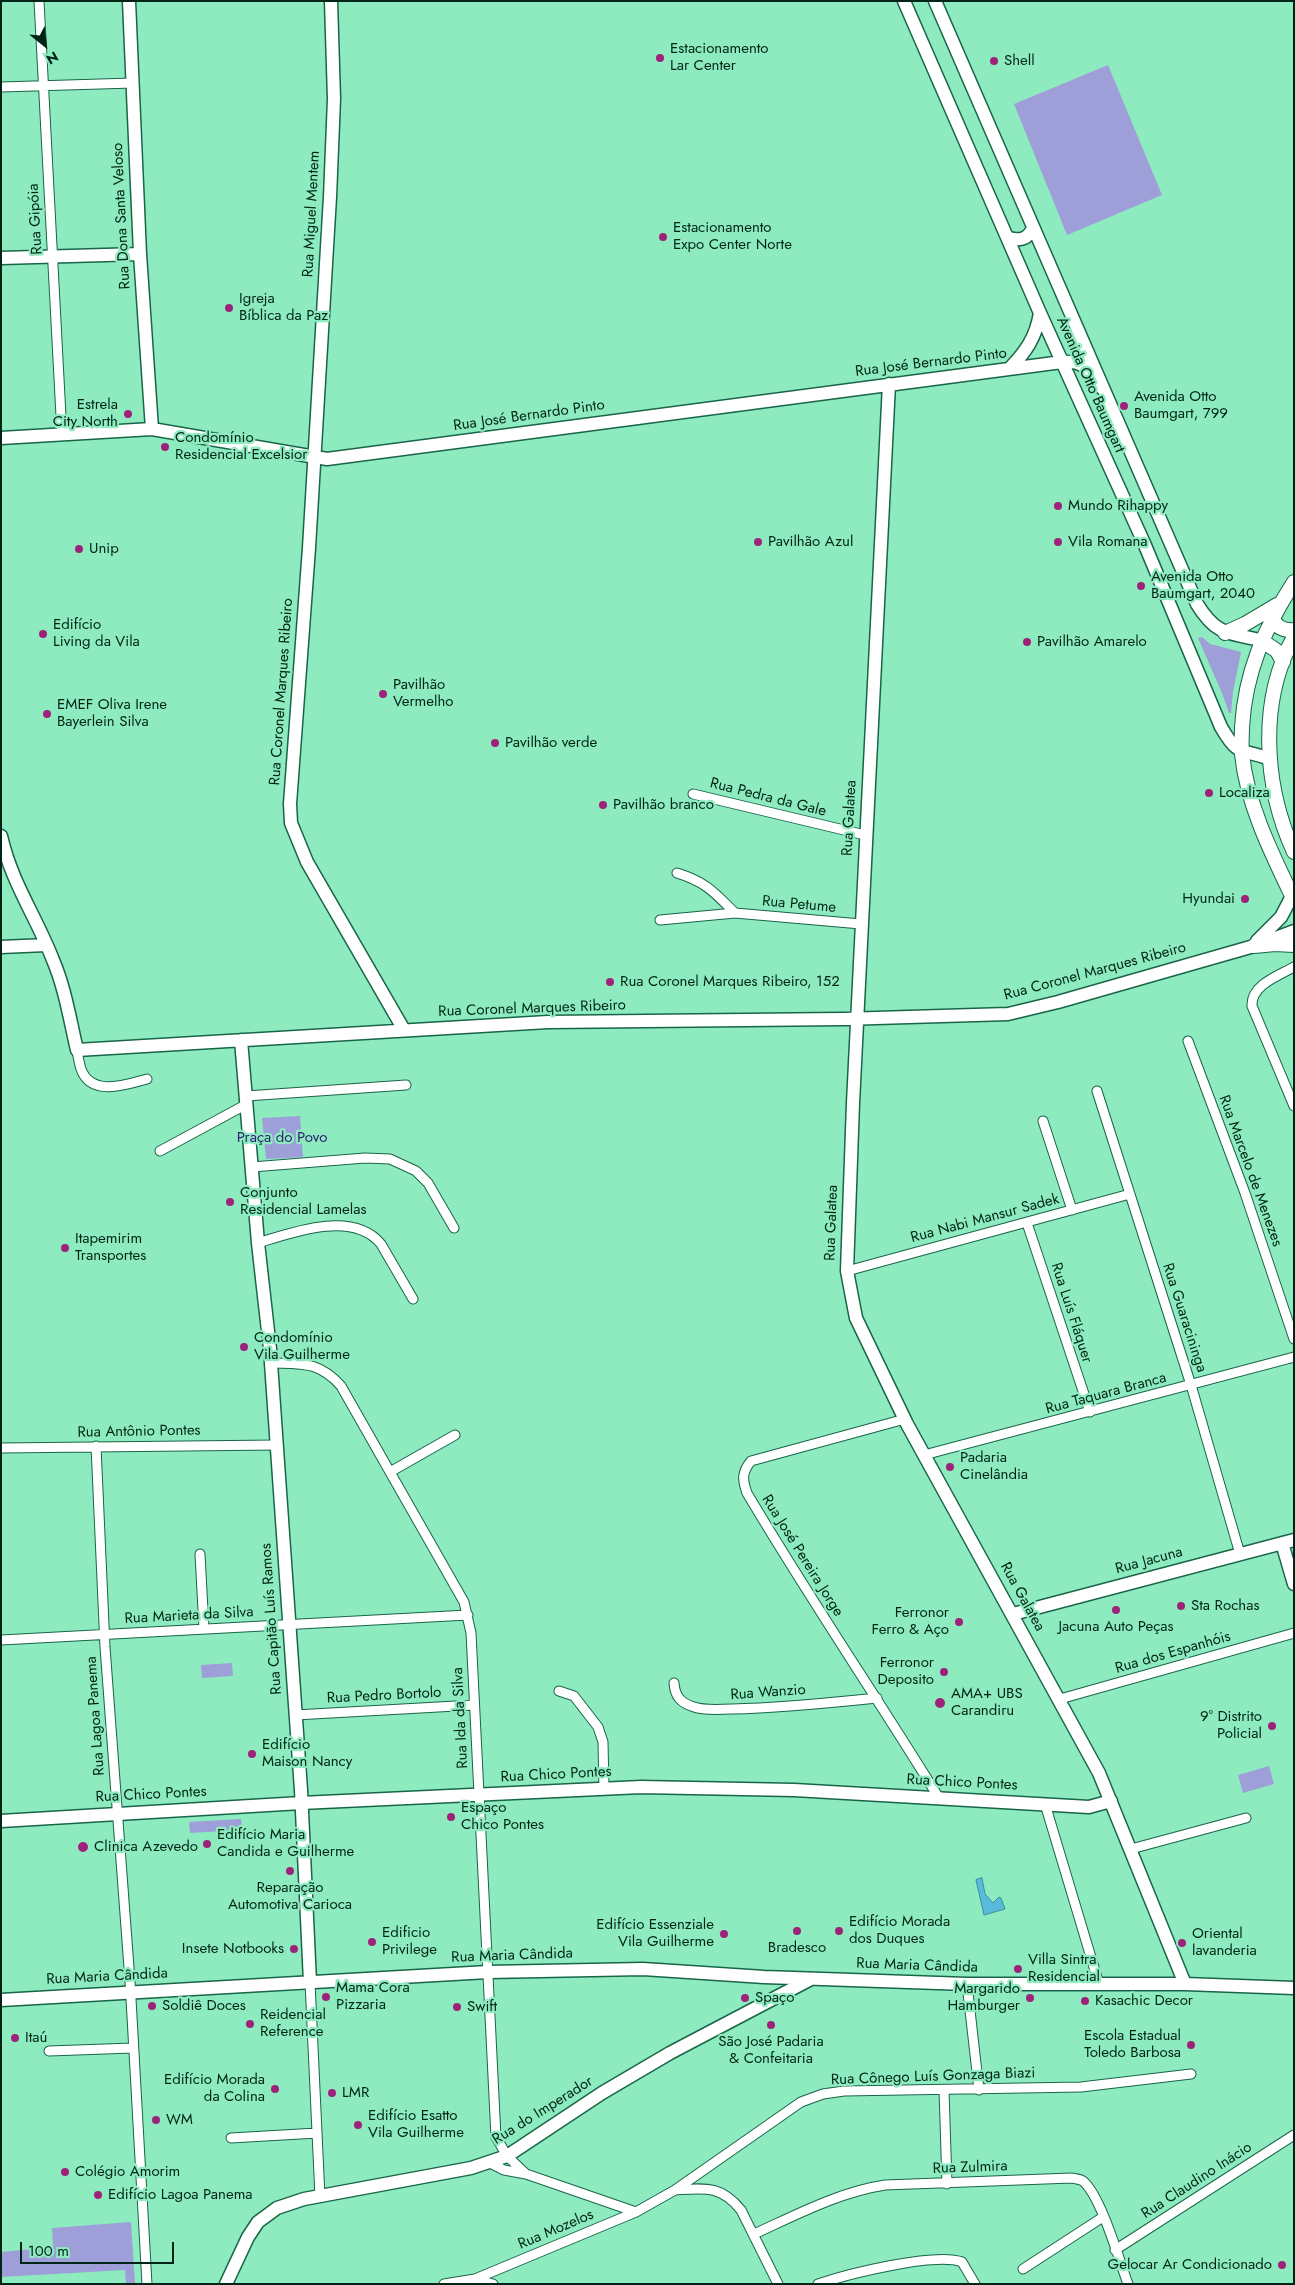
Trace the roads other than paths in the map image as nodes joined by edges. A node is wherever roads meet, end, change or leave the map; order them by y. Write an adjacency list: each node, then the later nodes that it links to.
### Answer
1 (39, 1): 7 (street, Rua Gipóia)
2 (129, 1): 6 (street, Rua Dona Santa Veloso)
3 (331, 1): 22 (street, Rua Miguel Mentem)
4 (904, 1): 10 (street, Avenida Otto Baumgart)
5 (935, 1): 9 (street, Avenida Otto Baumgart)
6 (133, 83): 7 (street); 11 (street, Rua Dona Santa Veloso)
7 (44, 85): 8 (street); 12 (street, Rua Gipóia)
8 (1, 87)
9 (1033, 228): 10 (street); 18 (street, Avenida Otto Baumgart)
10 (1009, 238): 14 (street, Avenida Otto Baumgart)
11 (140, 254): 12 (street); 19 (street, Rua Dona Santa Veloso)
12 (52, 256): 13 (street); 20 (street, Rua Gipóia)
13 (1, 258)
14 (1040, 313): 15 (street, Avenida Otto Baumgart); 16 (street)
15 (1062, 362): 16 (street, Rua José Bernardo Pinto); 18 (street); 31 (street, Avenida Otto Baumgart)
16 (1009, 369): 17 (street, Rua José Bernardo Pinto)
17 (889, 384): 22 (street, Rua José Bernardo Pinto); 34 (street, Rua Galatea)
18 (1102, 389): 27 (street, Avenida Otto Baumgart)
19 (152, 428): 20 (street, Rua José Bernardo Pinto); 22 (street, Rua José Bernardo Pinto)
20 (62, 435): 21 (street, Rua José Bernardo Pinto)
21 (1, 438)
22 (315, 458): 49 (street, Rua Coronel Marques Ribeiro)
23 (1294, 582): 24 (main road)
24 (1281, 602): 25 (main road); 27 (main road)
25 (1272, 617): 26 (main road); 29 (main road)
26 (1294, 630)
27 (1225, 633): 29 (street)
28 (1294, 637): 30 (main road)
29 (1262, 640): 30 (main road); 31 (main road)
30 (1283, 662): 32 (main road)
31 (1241, 752): 32 (street); 38 (main road)
32 (1270, 759): 36 (main road)
33 (693, 794): 34 (street, Rua Pedra da Gale)
34 (865, 835): 41 (street, Rua Galatea)
35 (1, 836): 43 (street)
36 (1294, 852)
37 (677, 873): 39 (street)
38 (1293, 898): 45 (street, Rua Coronel Marques Ribeiro)
39 (734, 913): 40 (street, Rua Petume); 41 (street, Rua Petume)
40 (660, 920)
41 (861, 924): 48 (street, Rua Galatea)
42 (1294, 931): 45 (street, Rua Coronel Marques Ribeiro)
43 (46, 944): 46 (street); 52 (street)
44 (1294, 945): 45 (main road)
45 (1254, 946): 48 (street, Rua Coronel Marques Ribeiro)
46 (1, 947)
47 (1294, 967): 57 (street)
48 (857, 1019): 49 (street, Rua Coronel Marques Ribeiro); 66 (street, Rua Galatea)
49 (404, 1030): 50 (street)
50 (241, 1040): 52 (street); 56 (street, Rua Capitão Luís Ramos)
51 (1188, 1041): 68 (street, Rua Marcelo de Menezes)
52 (77, 1050): 53 (street)
53 (147, 1079)
54 (406, 1085): 56 (street)
55 (1097, 1091): 61 (street, Rua Guaracininga)
56 (246, 1100): 59 (street); 60 (street, Rua Capitão Luís Ramos)
57 (1294, 1106)
58 (1043, 1121): 62 (street)
59 (160, 1151)
60 (252, 1167): 64 (street); 65 (street, Rua Capitão Luís Ramos)
61 (1130, 1194): 62 (street, Rua Nabi Mansur Sadek); 71 (street, Rua Guaracininga)
62 (1072, 1210): 63 (street, Rua Nabi Mansur Sadek)
63 (1027, 1223): 66 (street, Rua Nabi Mansur Sadek); 72 (street, Rua Luís Fláquer)
64 (454, 1228)
65 (258, 1243): 67 (street); 70 (street, Rua Capitão Luís Ramos)
66 (847, 1271): 73 (street, Rua Galatea)
67 (413, 1298)
68 (1294, 1339)
69 (1294, 1357): 71 (street, Rua Taquara Branca)
70 (271, 1363): 75 (street, Rua Capitão Luís Ramos); 79 (street, Rua Ida da Silva)
71 (1191, 1385): 72 (street, Rua Taquara Branca); 82 (street, Rua Guaracininga)
72 (1090, 1412): 78 (street, Rua Taquara Branca)
73 (905, 1419): 78 (street, Rua Galatea); 93 (street, Rua José Pereira Jorge)
74 (455, 1435): 79 (street)
75 (277, 1445): 76 (street, Rua Antônio Pontes); 86 (street, Rua Capitão Luís Ramos)
76 (96, 1446): 77 (street, Rua Antônio Pontes); 89 (street, Rua Lagoa Panema)
77 (1, 1448)
78 (924, 1455): 84 (street, Rua Galatea)
79 (390, 1472): 85 (street, Rua Ida da Silva)
80 (1288, 1541): 82 (street, Rua Jacuna); 83 (street)
81 (200, 1554): 87 (street)
82 (1240, 1554): 84 (street, Rua Jacuna)
83 (1294, 1584)
84 (1012, 1614): 94 (street, Rua Galatea)
85 (468, 1615): 86 (street, Rua Marieta da Silva); 95 (street, Rua Ida da Silva)
86 (288, 1624): 87 (street, Rua Marieta da Silva); 96 (street, Rua Capitão Luís Ramos)
87 (204, 1630): 89 (street, Rua Marieta da Silva)
88 (1294, 1633): 94 (street, Rua dos Espanhóis)
89 (104, 1634): 90 (street, Rua Marieta da Silva); 103 (street, Rua Lagoa Panema)
90 (1, 1640)
91 (674, 1683): 93 (street, Rua Wanzio)
92 (559, 1691): 97 (street)
93 (877, 1698): 99 (street, Rua José Pereira Jorge)
94 (1060, 1699): 100 (street, Rua Galatea)
95 (474, 1705): 96 (street, Rua Pedro Bortolo); 98 (street, Rua Ida da Silva)
96 (295, 1715): 101 (street, Rua Capitão Luís Ramos)
97 (604, 1789): 98 (street, Rua Chico Pontes); 99 (street, Rua Chico Pontes)
98 (478, 1795): 101 (street, Rua Chico Pontes); 107 (street, Rua Ida da Silva)
99 (939, 1798): 102 (street, Rua Chico Pontes)
100 (1110, 1800): 102 (street, Rua Chico Pontes); 106 (street, Rua Galatea)
101 (301, 1803): 103 (street, Rua Chico Pontes); 110 (street, Rua Capitão Luís Ramos)
102 (1045, 1804): 112 (street)
103 (117, 1814): 105 (street, Rua Chico Pontes); 115 (street, Rua Lagoa Panema)
104 (1246, 1818): 106 (street)
105 (1, 1821)
106 (1131, 1849): 113 (street, Rua Galatea)
107 (488, 1972): 108 (street, Rua Maria Cândida); 110 (street, Rua Maria Cândida); 126 (street, Rua Ida da Silva)
108 (764, 1977): 109 (street, Rua Maria Cândida); 117 (street)
109 (811, 1979): 111 (street, Rua Maria Cândida); 117 (street, Rua do Imperador)
110 (310, 1982): 115 (street, Rua Maria Cândida); 123 (street, Rua Capitão Luís Ramos)
111 (967, 1984): 112 (street, Rua Maria Cândida); 122 (street)
112 (1099, 1984): 113 (street, Rua Maria Cândida)
113 (1185, 1984): 114 (street, Rua Maria Cândida)
114 (1293, 1989)
115 (130, 1992): 116 (street, Rua Maria Cândida); 118 (street, Rua Lagoa Panema)
116 (1, 2000)
117 (755, 2008): 126 (street, Rua do Imperador)
118 (133, 2048): 119 (street); 138 (street, Rua Lagoa Panema)
119 (49, 2051)
120 (1190, 2074): 122 (street, Rua Cônego Luís Gonzaga Biazi)
121 (944, 2090): 122 (street, Rua Cônego Luís Gonzaga Biazi); 129 (street); 130 (street, Rua Cônego Luís Gonzaga Biazi)
122 (978, 2090)
123 (317, 2133): 125 (street); 131 (street, Rua Capitão Luís Ramos)
124 (1294, 2134): 135 (street, Rua Claudino Inácio)
125 (231, 2138)
126 (507, 2156): 127 (street, Rua do Imperador); 128 (street, Rua Ida da Silva)
127 (490, 2163): 128 (street); 131 (street, Rua do Imperador)
128 (526, 2174): 132 (street)
129 (947, 2184): 133 (street, Rua Zulmira); 134 (street, Rua Zulmira)
130 (675, 2190): 132 (street, Rua Mozelos); 134 (street)
131 (320, 2197): 139 (street, Rua do Imperador)
132 (636, 2212): 137 (street, Rua Mozelos)
133 (1103, 2217): 135 (street, Rua Zulmira); 136 (street)
134 (754, 2234): 142 (street)
135 (1115, 2250): 145 (street, Rua Zulmira)
136 (1023, 2269)
137 (475, 2279): 140 (street, Rua Mozelos); 141 (street)
138 (147, 2284)
139 (226, 2284)
140 (444, 2284)
141 (493, 2284)
142 (778, 2284)
143 (818, 2284): 144 (street)
144 (975, 2284)
145 (1128, 2284)

